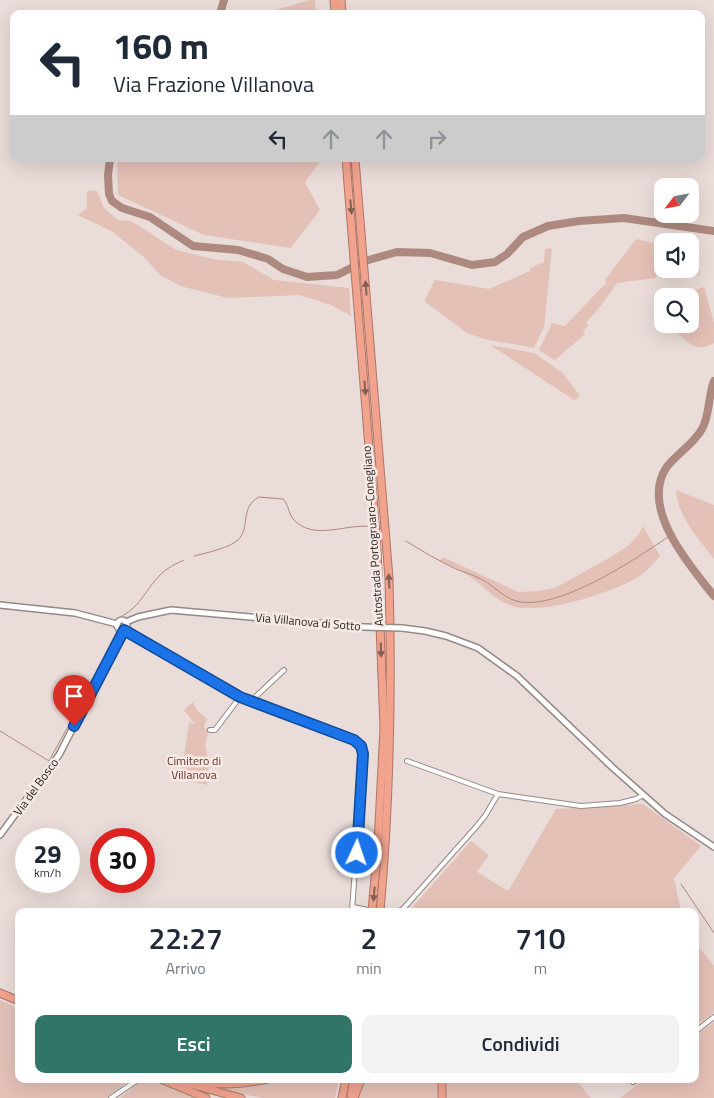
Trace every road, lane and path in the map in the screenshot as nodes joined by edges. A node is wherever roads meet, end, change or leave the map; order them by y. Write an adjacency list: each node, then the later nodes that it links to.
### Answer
1 (346, 162): 3 (highway, Autostrada Portogruaro-Conegliano, one-way to 3)
2 (355, 162): 3 (highway, Autostrada Portogruaro-Conegliano, one-way to 2)
3 (366, 338): 18 (highway, Autostrada Portogruaro-Conegliano, one-way to 18, bridge); 19 (highway, Autostrada Portogruaro-Conegliano, one-way to 3)
4 (0, 606): 6 (street)
5 (126, 622): 6 (street); 7 (street); 14 (street, Via Villanova di Sotto, bridge)
6 (117, 624): 7 (street)
7 (123, 630): 9 (street); 15 (street, Via del Bosco)
8 (284, 670): 10 (street)
9 (240, 697): 10 (street); 11 (street)
10 (251, 702): 17 (street)
11 (210, 730)
12 (407, 761): 13 (street)
13 (498, 794): 14 (street); 20 (street)
14 (643, 795): 16 (street, Via Villanova di Sotto)
15 (0, 835)
16 (714, 847)
17 (352, 908)
18 (372, 908)
19 (380, 908)
20 (404, 908)
21 (0, 993): 22 (highway)
22 (15, 1000)
23 (714, 1016): 24 (street)
24 (699, 1029)
25 (133, 1083): 34 (street)
26 (170, 1083): 35 (highway)
27 (187, 1083): 36 (highway)
28 (225, 1083): 29 (highway)
29 (241, 1083)
30 (345, 1083): 37 (highway)
31 (353, 1083): 38 (highway)
32 (360, 1083): 39 (highway)
33 (442, 1083): 40 (highway)
34 (111, 1098)
35 (206, 1098)
36 (241, 1098)
37 (342, 1098)
38 (350, 1098)
39 (354, 1098)
40 (442, 1098)

